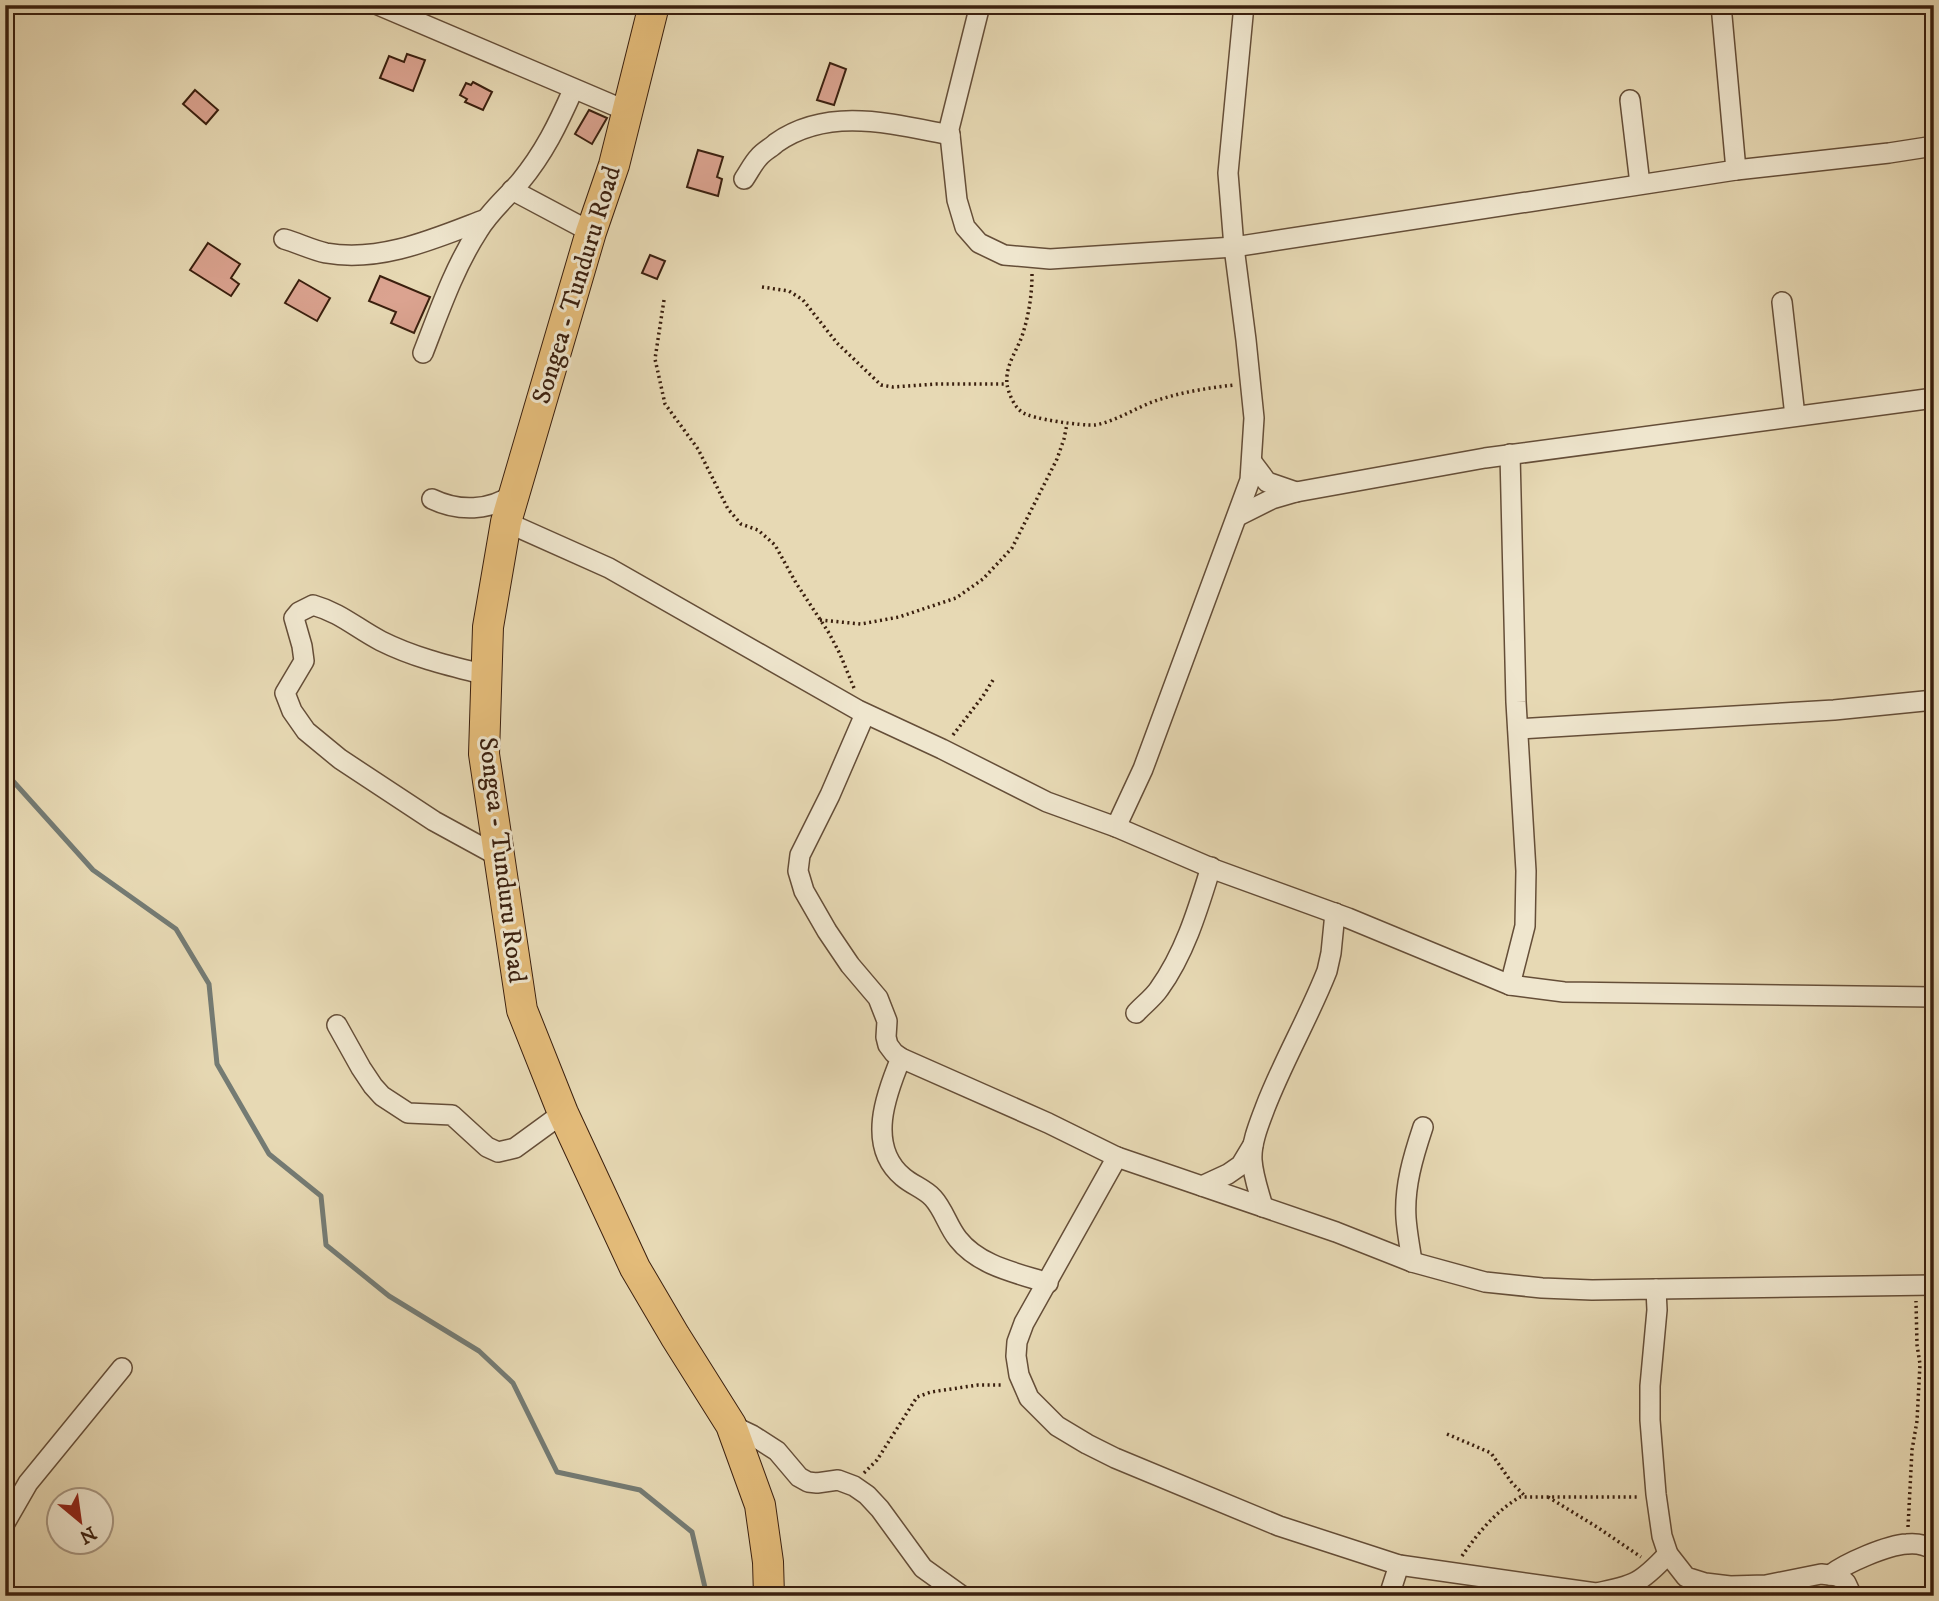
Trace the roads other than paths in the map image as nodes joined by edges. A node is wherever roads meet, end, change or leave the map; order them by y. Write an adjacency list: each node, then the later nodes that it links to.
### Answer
1 (378, 5): 6 (street)
2 (654, 5): 8 (highway, Songea - Tunduru Road)
3 (980, 5): 9 (street)
4 (1244, 5): 18 (street)
5 (1721, 5): 11 (street)
6 (573, 90): 8 (street); 14 (street)
7 (1630, 100): 13 (street)
8 (627, 111): 16 (highway, Songea - Tunduru Road)
9 (950, 135): 12 (street); 18 (street)
10 (1934, 146): 11 (street)
11 (1736, 170): 13 (street)
12 (744, 179)
13 (1640, 184): 18 (street)
14 (512, 190): 15 (street); 16 (street)
15 (486, 219): 17 (street); 20 (street)
16 (591, 232): 26 (highway, Songea - Tunduru Road)
17 (284, 239)
18 (1234, 247): 24 (street)
19 (1782, 302): 22 (street)
20 (423, 353)
21 (1934, 398): 22 (street)
22 (1795, 416): 23 (street)
23 (1510, 454): 25 (street); 33 (street)
24 (1252, 462): 25 (street); 28 (street)
25 (1296, 492): 28 (street)
26 (514, 494): 27 (street); 29 (highway, Songea - Tunduru Road)
27 (432, 499)
28 (1238, 516): 34 (street)
29 (506, 522): 30 (highway, Songea - Tunduru Road); 32 (street)
30 (486, 675): 35 (highway, Songea - Tunduru Road); 35 (street)
31 (1934, 700): 33 (street)
32 (862, 712): 34 (street); 42 (street)
33 (1518, 729): 38 (street)
34 (1116, 827): 36 (street)
35 (498, 856): 43 (highway, Songea - Tunduru Road)
36 (1211, 867): 37 (street); 40 (street)
37 (1335, 914): 38 (street); 45 (street)
38 (1510, 985): 39 (street)
39 (1934, 997)
40 (1136, 1013)
41 (337, 1025): 43 (street)
42 (901, 1058): 46 (street); 50 (street)
43 (563, 1113): 54 (highway, Songea - Tunduru Road)
44 (1423, 1127): 49 (street)
45 (1254, 1144): 47 (street); 48 (street)
46 (1117, 1157): 47 (street); 50 (street)
47 (1202, 1186): 48 (street)
48 (1263, 1207): 49 (street)
49 (1412, 1262): 52 (street)
50 (1048, 1283): 58 (street)
51 (1925, 1285): 52 (street)
52 (1656, 1289): 57 (street)
53 (122, 1368): 55 (street)
54 (731, 1425): 61 (highway, Songea - Tunduru Road); 62 (street)
55 (5, 1523)
56 (1934, 1550): 59 (street)
57 (1662, 1561): 58 (street); 60 (street)
58 (1399, 1564): 63 (street)
59 (1830, 1575): 60 (street); 64 (street)
60 (1776, 1590)
61 (769, 1596)
62 (961, 1596)
63 (1389, 1596)
64 (1852, 1596)

